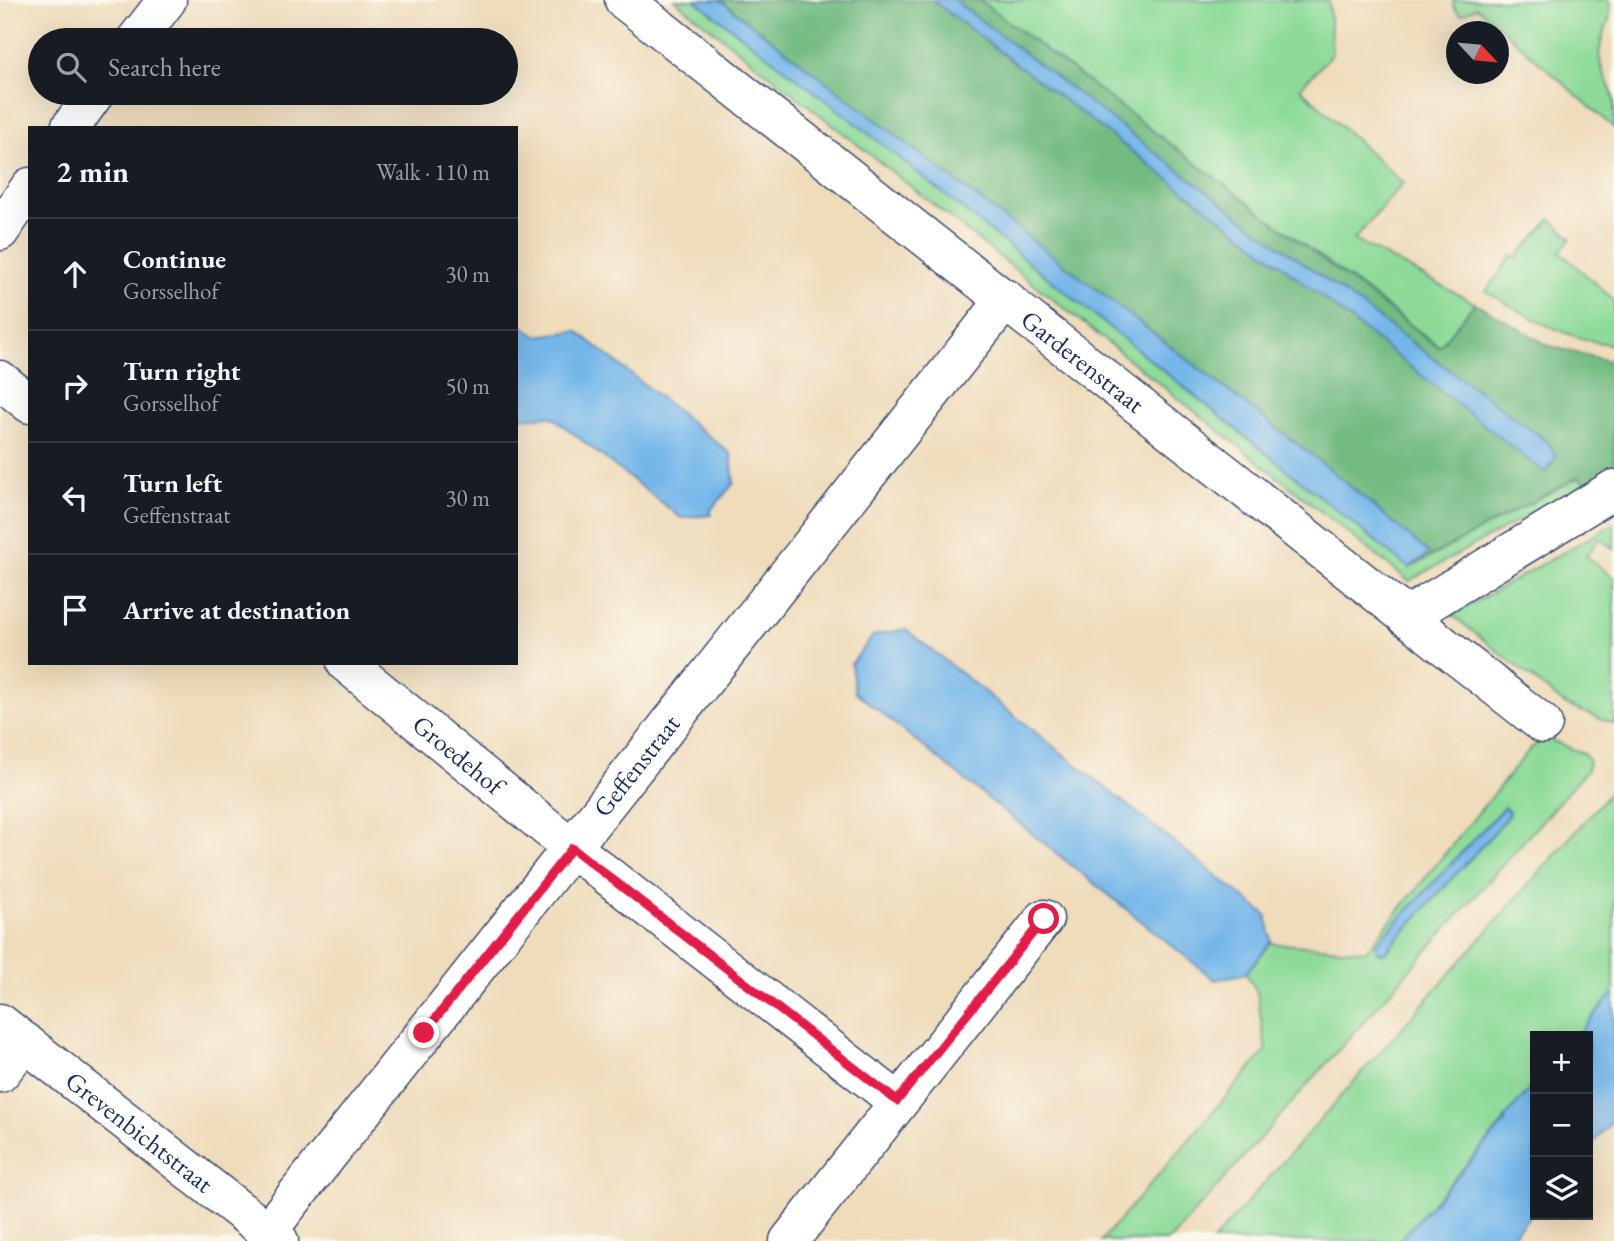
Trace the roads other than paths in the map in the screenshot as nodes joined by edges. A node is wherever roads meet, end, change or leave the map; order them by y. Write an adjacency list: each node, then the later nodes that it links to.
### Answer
1 (167, 0): 3 (street)
2 (624, 0): 8 (street, Garderenstraat)
3 (145, 28)
4 (86, 105): 5 (street)
5 (71, 126)
6 (28, 190): 7 (street)
7 (0, 231)
8 (1006, 299): 12 (street, Garderenstraat); 15 (street, Geffenstraat)
9 (0, 380): 10 (street)
10 (28, 402)
11 (1614, 489): 12 (street)
12 (1406, 617): 14 (street, Garderenstraat)
13 (348, 665): 15 (street, Groedehof)
14 (1544, 724)
15 (572, 848): 19 (street, Groedehof); 20 (street, Geffenstraat)
16 (1044, 919): 19 (street)
17 (12, 1032): 18 (street); 20 (street, Grevenbichtstraat)
18 (0, 1073)
19 (897, 1101): 21 (street)
20 (273, 1236)
21 (789, 1241)

